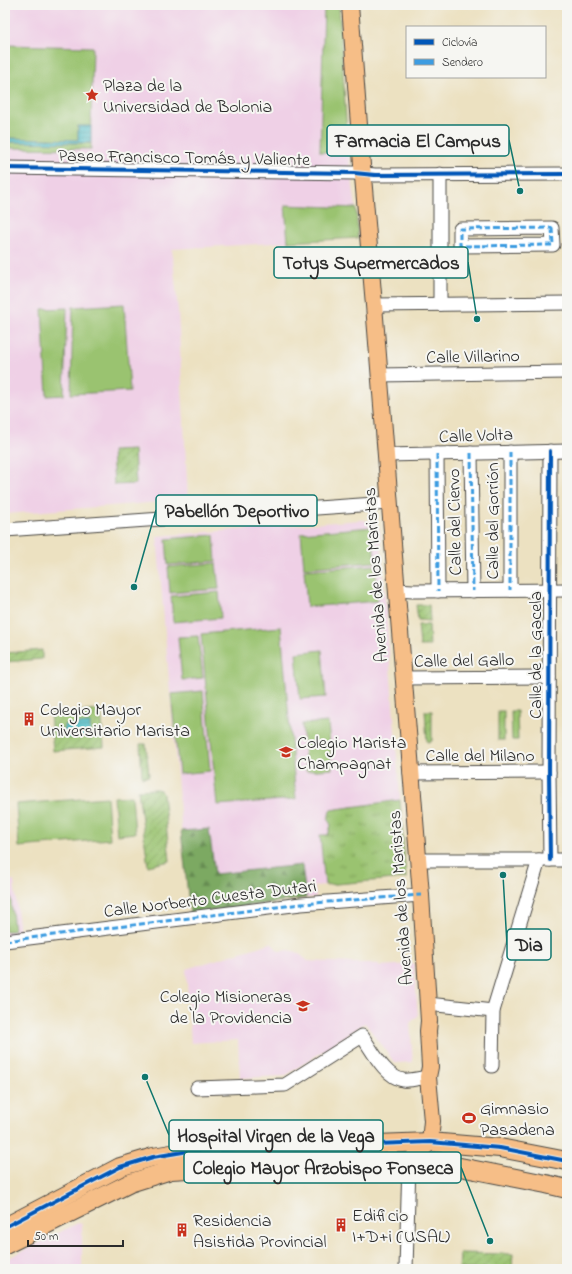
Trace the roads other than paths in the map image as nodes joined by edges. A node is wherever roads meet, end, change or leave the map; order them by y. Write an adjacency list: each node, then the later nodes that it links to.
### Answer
1 (350, 5): 3 (main road, Avenida de los Maristas)
2 (5, 168): 3 (street, Paseo Francisco Tomás y Valiente)
3 (362, 173): 4 (street, Paseo Francisco Tomás y Valiente); 9 (main road, Avenida de los Maristas)
4 (440, 174): 5 (street, Paseo Francisco Tomás y Valiente); 8 (street)
5 (567, 174)
6 (552, 237): 6 (street)
7 (567, 303): 8 (street)
8 (440, 304): 9 (street)
9 (374, 305): 11 (main road, Avenida de los Maristas)
10 (567, 372): 11 (street, Calle Villarino)
11 (379, 375): 17 (main road, Avenida de los Maristas)
12 (550, 451): 13 (street, Calle Volta); 14 (street, Calle Volta); 20 (street, Calle de la Gacela)
13 (567, 451)
14 (510, 452): 15 (street, Calle Volta); 22 (street, Calle del Gorrión)
15 (471, 453): 16 (street, Calle Volta); 25 (street, Calle del Ciervo)
16 (437, 454): 17 (street, Calle Volta); 24 (street)
17 (386, 455): 18 (main road, Avenida de los Maristas)
18 (389, 503): 19 (street); 21 (main road, Avenida de los Maristas)
19 (5, 530)
20 (550, 589): 22 (street); 23 (street); 26 (street, Calle de la Gacela)
21 (396, 590): 24 (street); 27 (main road, Avenida de los Maristas)
22 (510, 590): 25 (street)
23 (567, 590)
24 (438, 591): 25 (street)
25 (473, 591)
26 (549, 677): 27 (street, Calle del Gallo); 28 (street, Calle de la Gacela)
27 (403, 678): 29 (main road, Avenida de los Maristas)
28 (549, 772): 29 (street, Calle del Milano); 31 (street, Calle de la Gacela)
29 (410, 773): 30 (main road, Avenida de los Maristas)
30 (418, 860): 31 (street); 33 (main road, Avenida de los Maristas)
31 (545, 860): 32 (street); 36 (street, Calle de la Gacela)
32 (567, 860)
33 (421, 895): 34 (street, Calle Norberto Cuesta Dutari); 35 (main road, Avenida de los Maristas)
34 (5, 941)
35 (428, 1004): 36 (street); 38 (main road, Avenida de los Maristas)
36 (493, 1011): 37 (street, Calle de la Gacela)
37 (492, 1066)
38 (428, 1078): 39 (street); 40 (main road, Avenida de los Maristas)
39 (197, 1088)
40 (430, 1147): 41 (highway); 42 (main road); 43 (main road); 47 (highway)
41 (565, 1161)
42 (409, 1162): 43 (highway); 48 (highway); 49 (street)
43 (450, 1165): 44 (highway)
44 (546, 1184): 45 (highway); 46 (highway)
45 (567, 1184)
46 (567, 1189)
47 (5, 1227)
48 (5, 1245)
49 (406, 1269)

